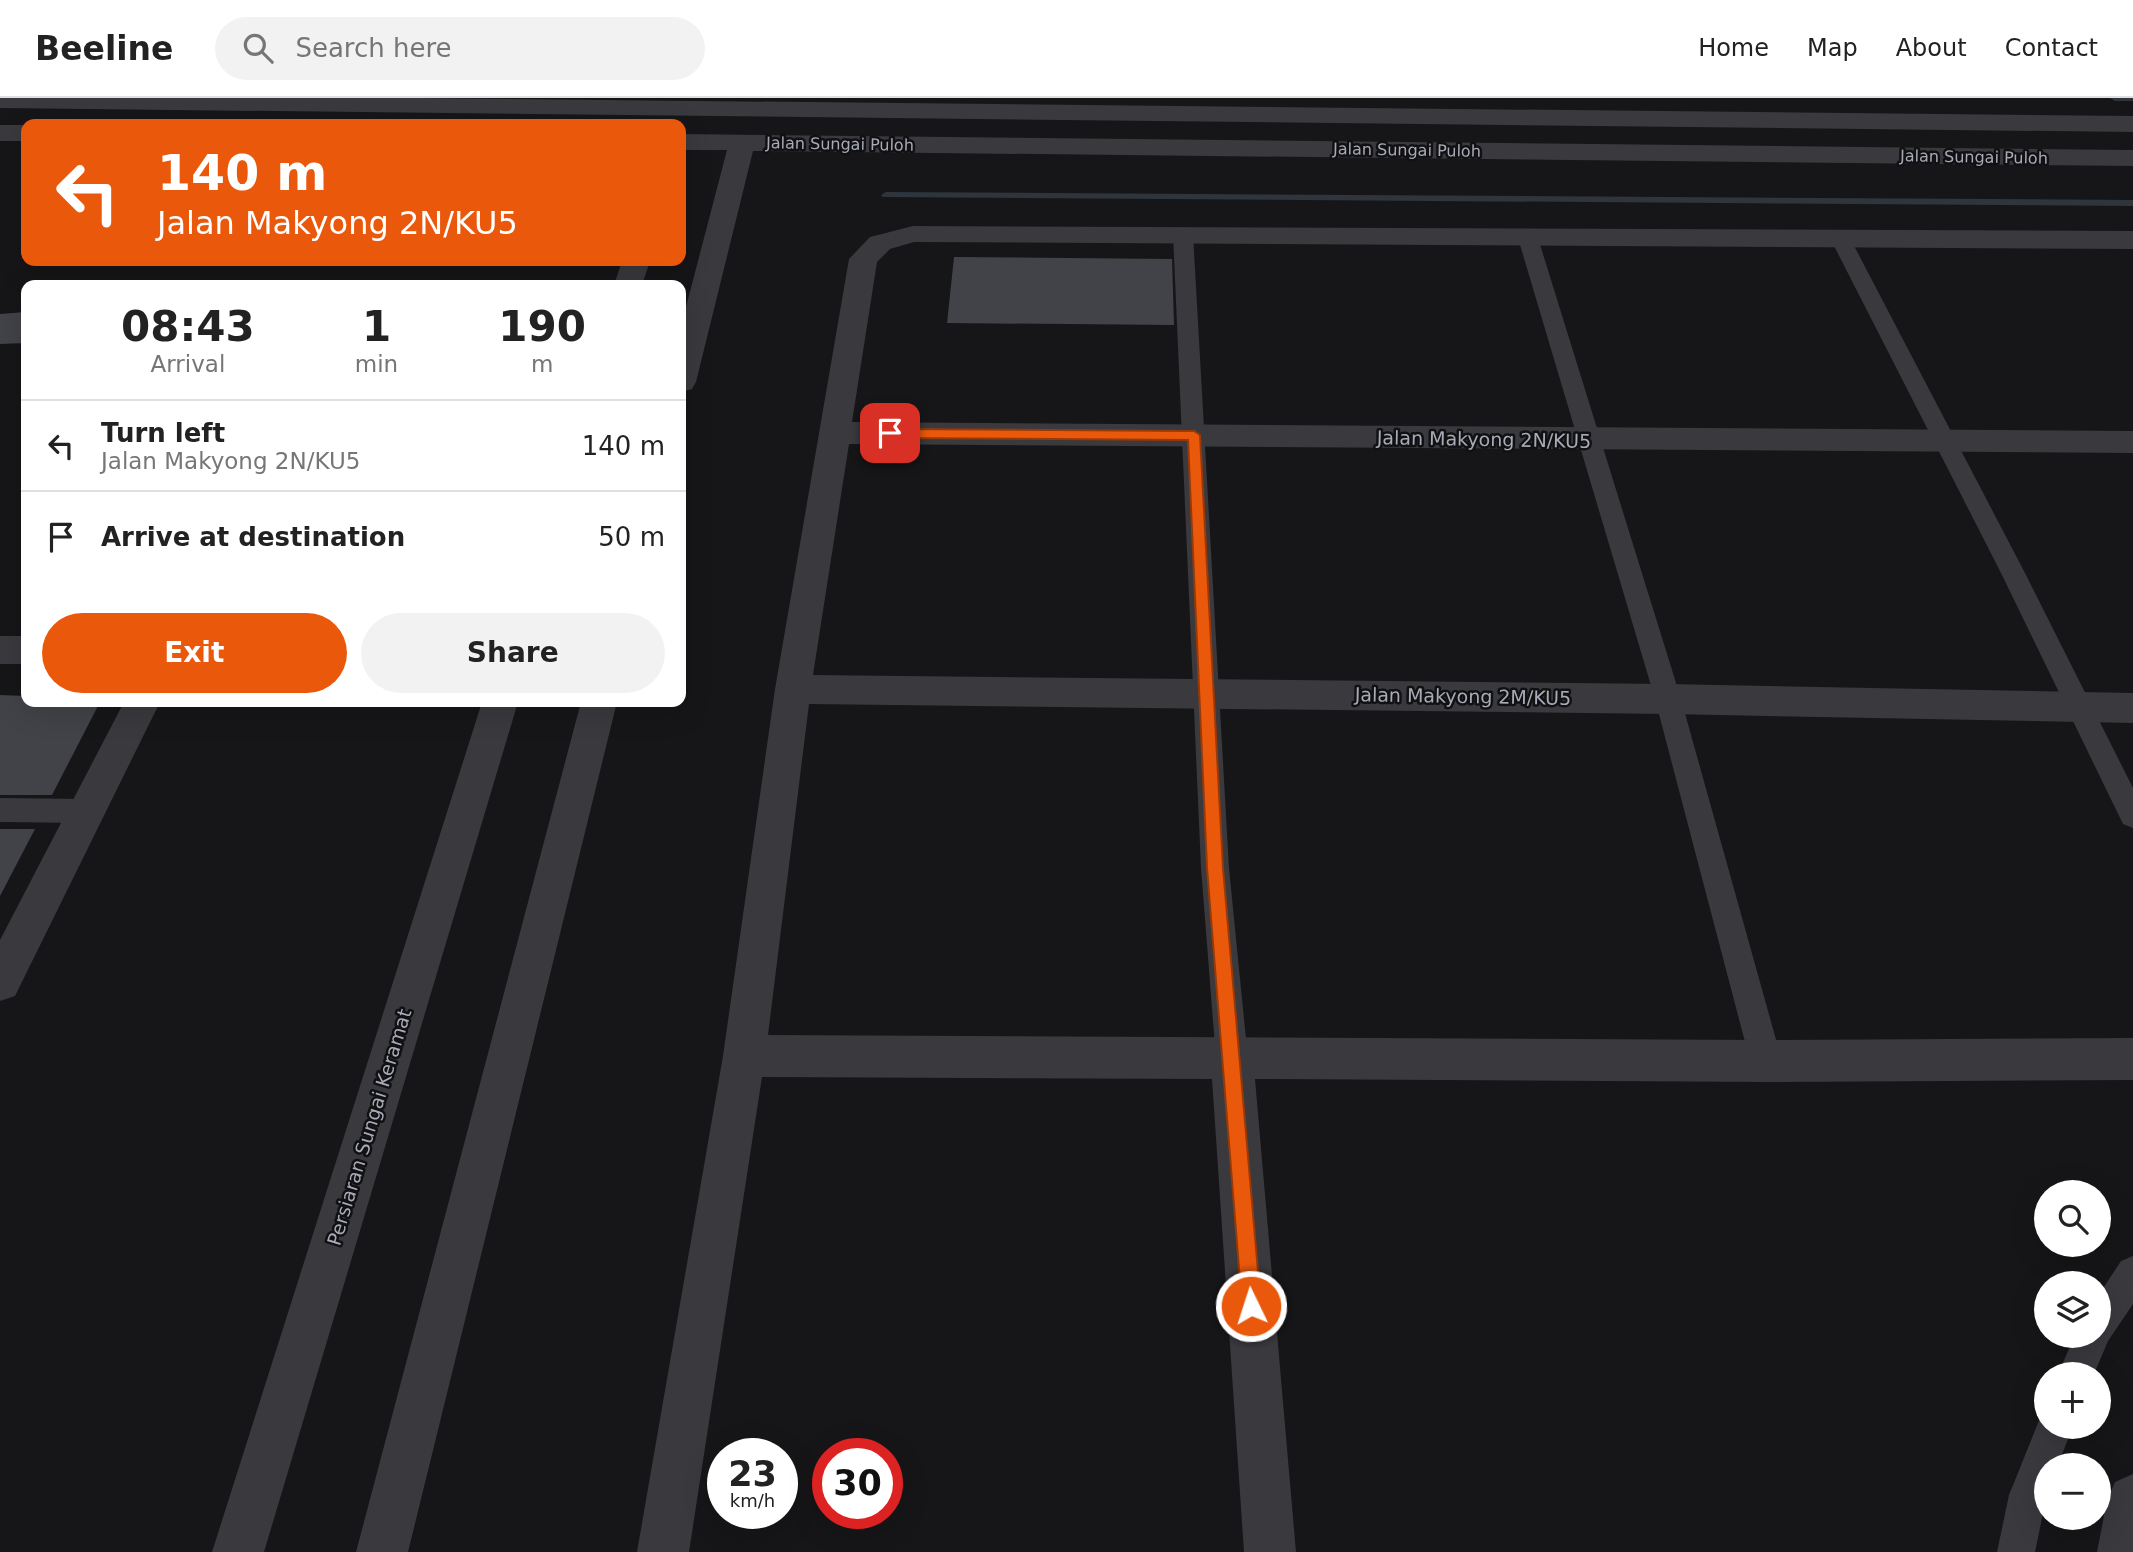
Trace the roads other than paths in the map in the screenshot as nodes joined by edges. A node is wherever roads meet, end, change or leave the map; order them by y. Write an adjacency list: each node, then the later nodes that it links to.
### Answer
1 (0, 102): 2 (street)
2 (2133, 124)
3 (0, 133): 4 (street)
4 (21, 133)
5 (686, 142): 6 (street, Jalan Sungai Puloh)
6 (742, 143): 7 (street, Jalan Sungai Puloh); 12 (street)
7 (2133, 158)
8 (1182, 234): 9 (street); 13 (street); 14 (lane)
9 (1528, 238): 10 (street); 15 (lane)
10 (1841, 240): 11 (street); 16 (lane)
11 (2133, 240)
12 (686, 362)
13 (835, 433): 14 (street, Jalan Makyong 2N/KU5); 20 (street)
14 (1194, 435): 15 (street, Jalan Makyong 2N/KU5); 21 (lane)
15 (1590, 440): 16 (street, Jalan Makyong 2N/KU5); 22 (lane)
16 (1943, 441): 17 (street, Jalan Makyong 2N/KU5); 26 (lane)
17 (2133, 442)
18 (0, 650): 19 (street)
19 (21, 650)
20 (793, 689): 21 (street, Jalan Makyong 2M/KU5); 32 (street)
21 (1207, 693): 22 (street, Jalan Makyong 2M/KU5); 33 (lane)
22 (1668, 698): 26 (street, Jalan Makyong 2M/KU5); 35 (lane)
23 (139, 707): 29 (street)
24 (498, 707): 40 (street, Persiaran Sungai Keramat)
25 (598, 707): 41 (street)
26 (2079, 707): 27 (street, Jalan Makyong 2M/KU5); 30 (lane)
27 (2133, 708)
28 (0, 810): 29 (lane)
29 (87, 811): 31 (street)
30 (2133, 816)
31 (0, 982)
32 (744, 1056): 33 (street); 42 (street)
33 (1232, 1059): 35 (street); 43 (street)
34 (2133, 1059): 35 (street)
35 (1766, 1061)
36 (2133, 1273): 37 (lane)
37 (2111, 1308)
38 (2050, 1439): 44 (lane)
39 (2133, 1500): 45 (street)
40 (238, 1552)
41 (382, 1552)
42 (663, 1552)
43 (1270, 1552)
44 (2016, 1552)
45 (2123, 1552)

